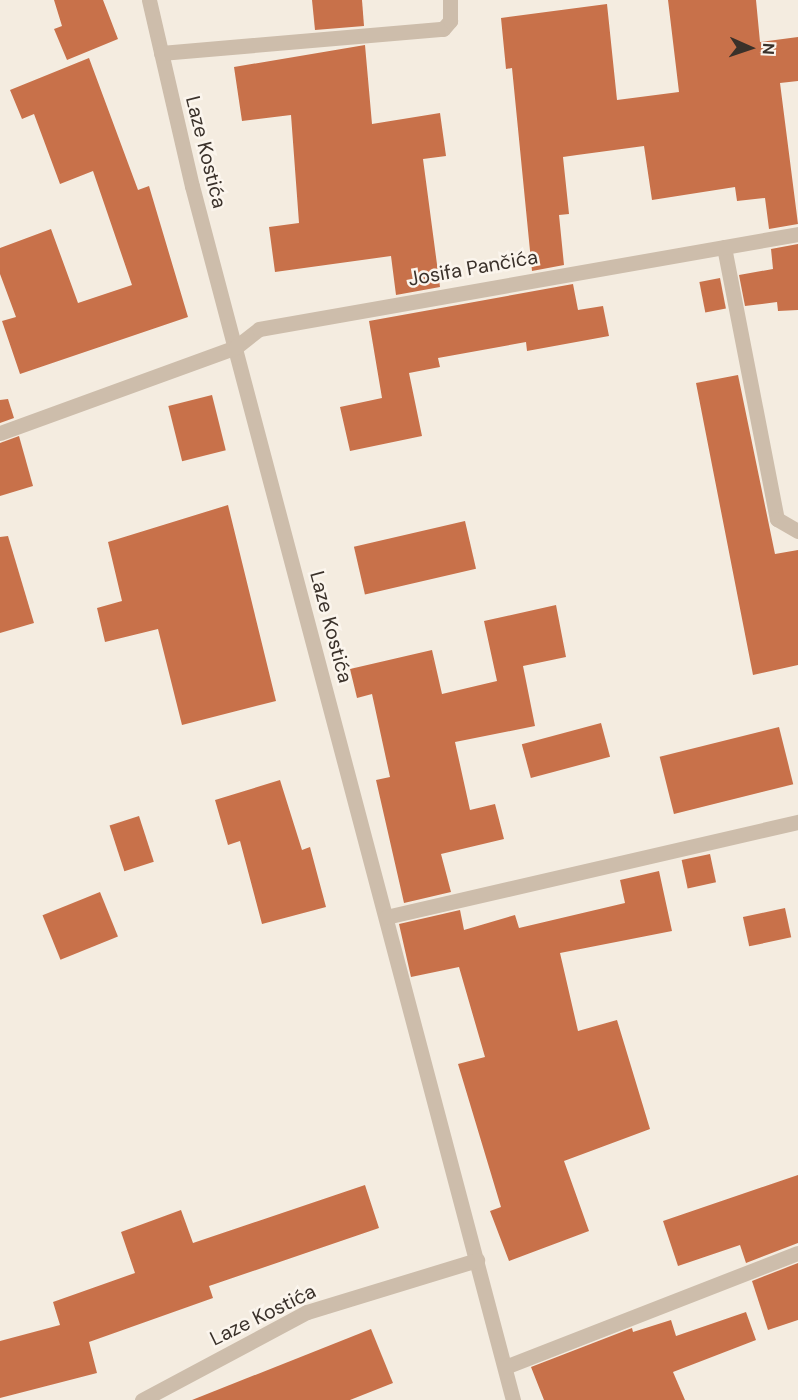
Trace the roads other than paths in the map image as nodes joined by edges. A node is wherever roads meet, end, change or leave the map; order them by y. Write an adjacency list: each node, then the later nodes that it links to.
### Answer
1 (149, 0): 3 (street, Laze Kostića)
2 (450, 0): 3 (street)
3 (161, 53): 6 (street, Laze Kostića)
4 (798, 234): 5 (street, Josifa Pančića)
5 (724, 247): 6 (street, Josifa Pančića); 8 (street)
6 (236, 347): 7 (street); 10 (street, Laze Kostića)
7 (0, 433)
8 (798, 531)
9 (798, 822): 10 (street)
10 (386, 917): 12 (street, Laze Kostića)
11 (798, 1253): 13 (street)
12 (477, 1260): 13 (street, Laze Kostića); 14 (street, Laze Kostića)
13 (505, 1367): 15 (street, Laze Kostića)
14 (142, 1400)
15 (513, 1400)

